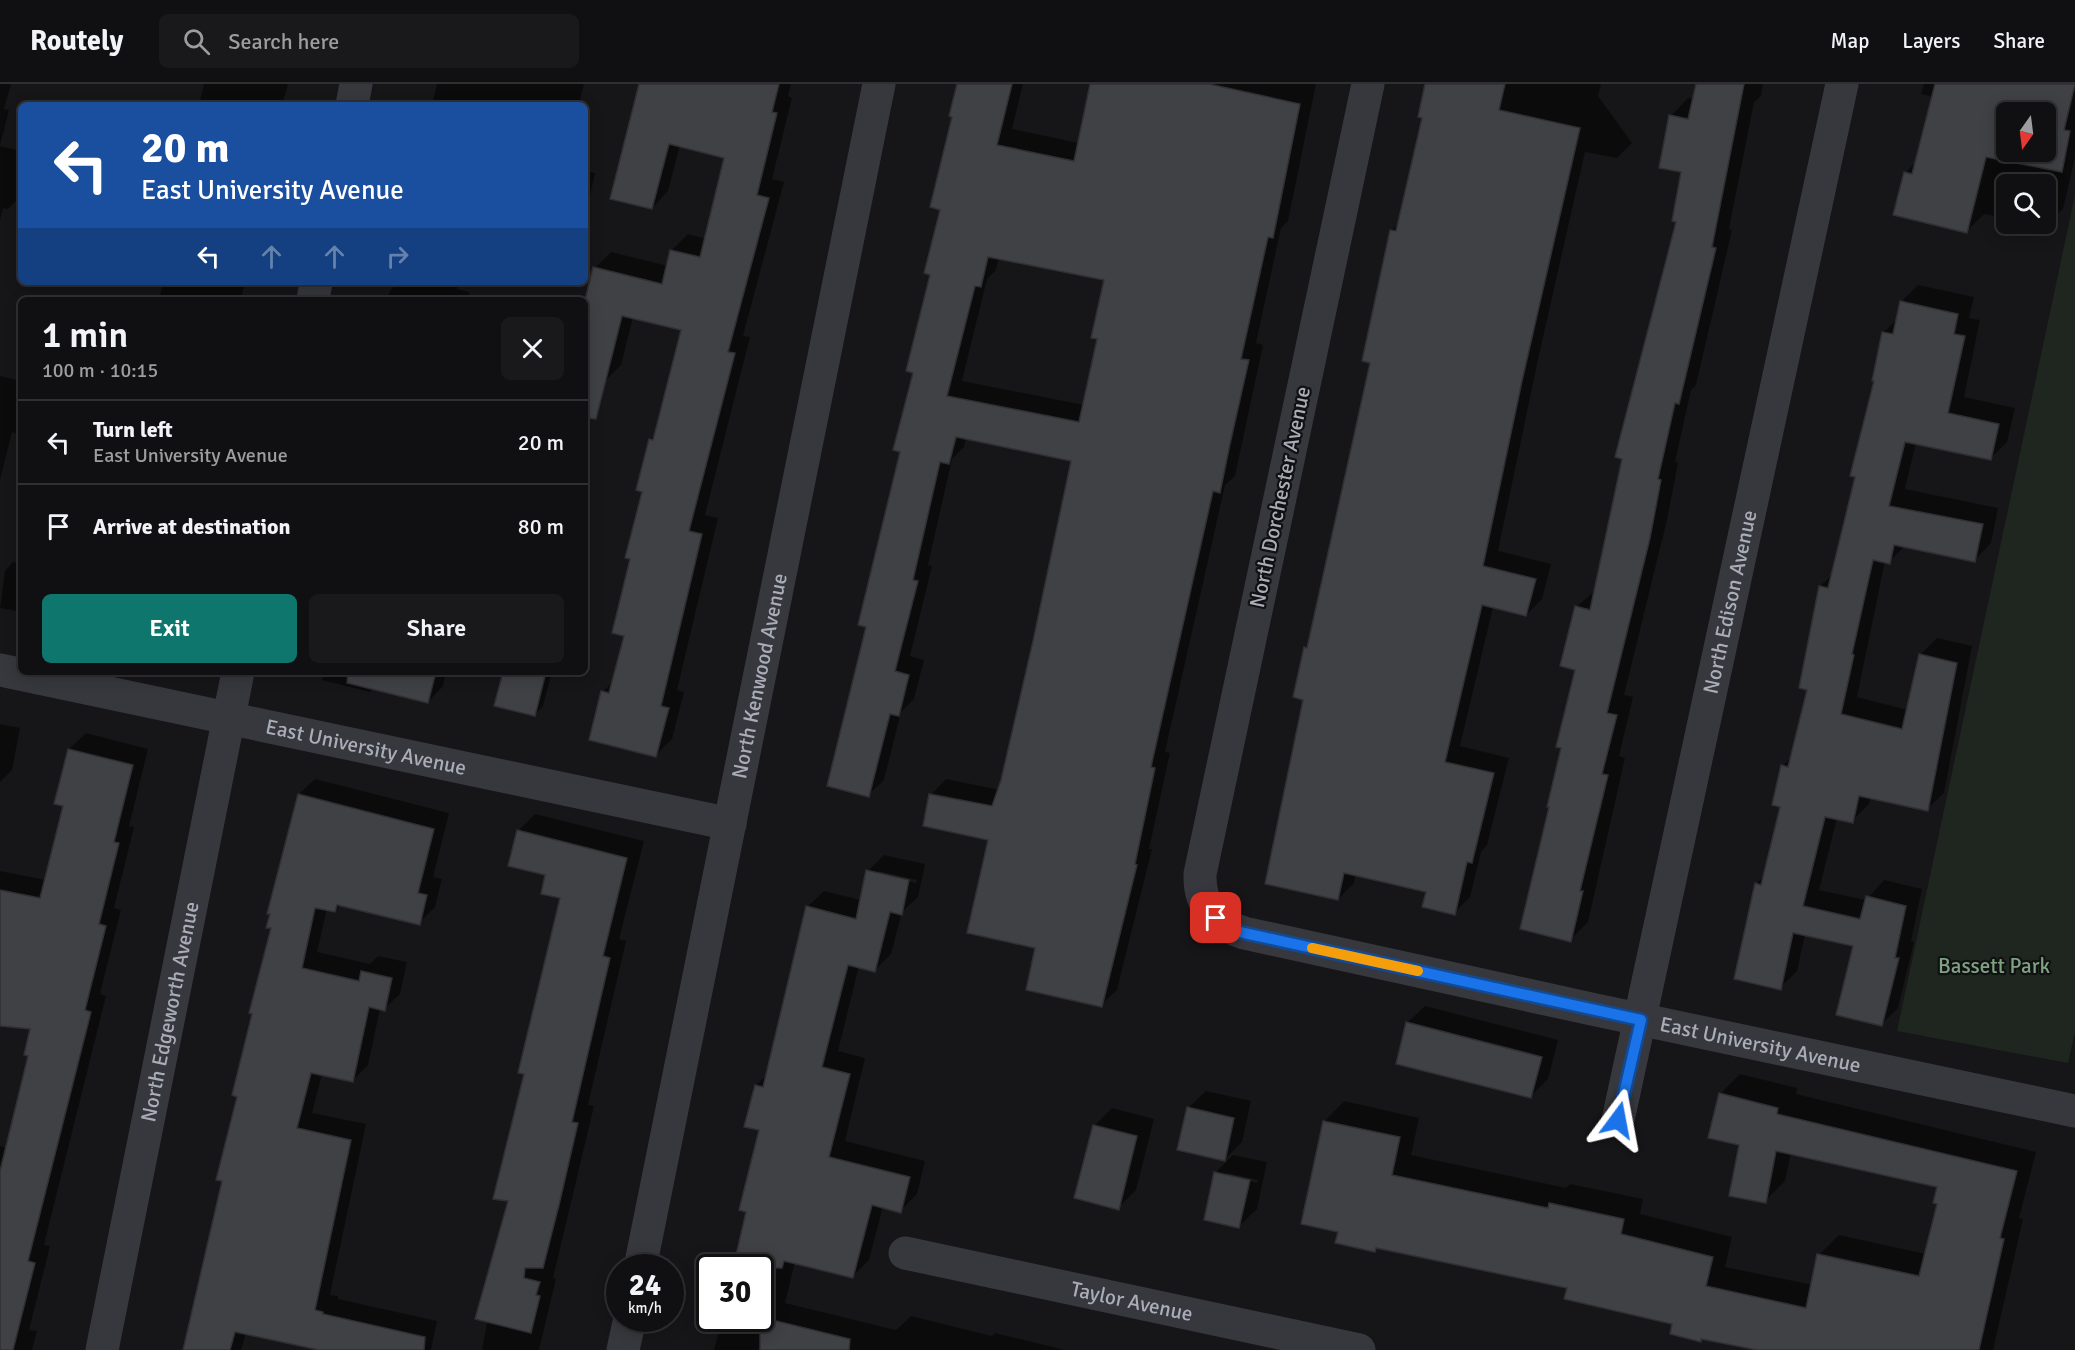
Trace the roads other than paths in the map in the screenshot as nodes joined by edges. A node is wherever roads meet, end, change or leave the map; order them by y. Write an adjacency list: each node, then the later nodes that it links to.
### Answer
1 (356, 84): 5 (street)
2 (879, 84): 11 (street, North Kenwood Avenue)
3 (1368, 84): 12 (street, North Dorchester Avenue)
4 (1842, 84): 13 (street, North Edison Avenue)
5 (353, 102)
6 (0, 669): 7 (street, East University Avenue)
7 (18, 673)
8 (29, 675): 10 (street, East University Avenue)
9 (237, 675): 10 (street, North Edgeworth Avenue)
10 (229, 717): 11 (street, East University Avenue); 19 (street, North Edgeworth Avenue)
11 (730, 824): 17 (street, North Kenwood Avenue)
12 (1208, 909): 13 (street, East University Avenue)
13 (1641, 1020): 14 (street, East University Avenue); 15 (street, North Edison Avenue)
14 (2075, 1111)
15 (1618, 1120)
16 (905, 1253): 21 (street, Taylor Avenue)
17 (643, 1254)
18 (627, 1332): 20 (street)
19 (102, 1350)
20 (623, 1350)
21 (1359, 1350)

